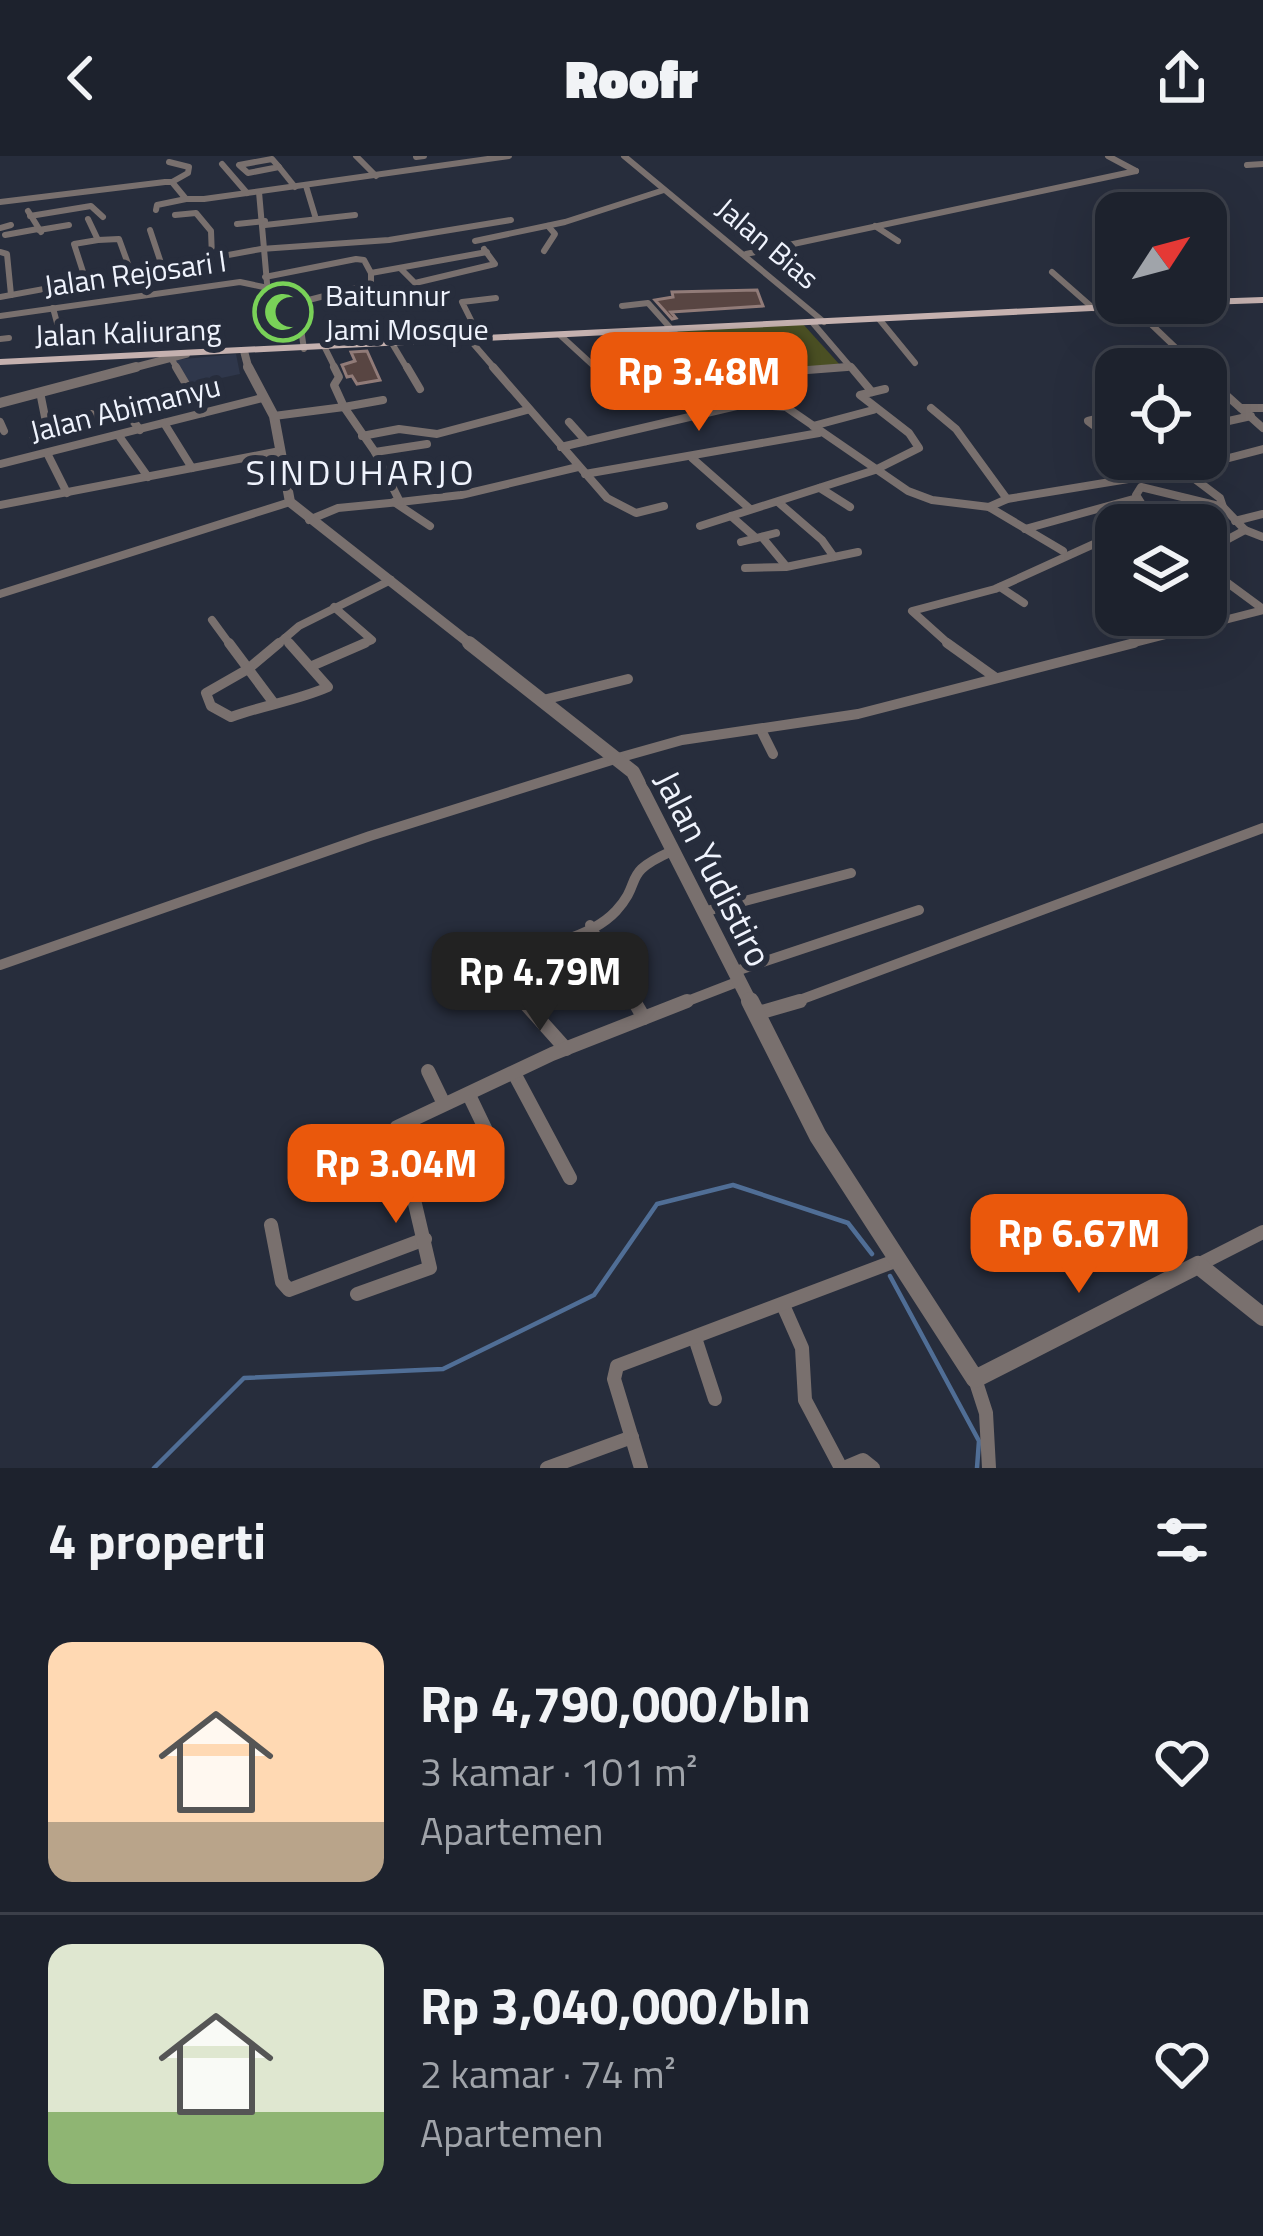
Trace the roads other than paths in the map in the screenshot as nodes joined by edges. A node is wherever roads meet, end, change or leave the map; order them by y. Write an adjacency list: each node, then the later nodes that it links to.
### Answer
1 (356, 156): 12 (street)
2 (419, 156): 11 (street)
3 (509, 156): 11 (street)
4 (624, 156): 17 (street, Jalan Bias)
5 (1108, 156): 37 (street)
6 (169, 162): 13 (street)
7 (222, 164): 19 (street)
8 (1263, 164): 9 (street)
9 (1247, 165)
10 (279, 167): 10 (street); 16 (street)
11 (426, 168): 12 (street)
12 (376, 176): 14 (street)
13 (172, 182): 15 (street); 21 (street)
14 (307, 185): 16 (street); 30 (street)
15 (121, 187): 20 (street); 23 (street)
16 (295, 187): 18 (street)
17 (664, 190): 38 (street); 51 (street, Jalan Bias)
18 (259, 192): 19 (street); 33 (street)
19 (247, 193): 21 (street)
20 (122, 198)
21 (186, 199): 24 (street)
22 (0, 202): 23 (street)
23 (25, 202): 27 (street)
24 (155, 210)
25 (175, 214): 52 (street)
26 (355, 214): 30 (street)
27 (30, 216): 28 (street); 39 (street)
28 (103, 217)
29 (88, 219): 43 (street)
30 (316, 219): 33 (street)
31 (511, 220): 42 (street)
32 (448, 221): 42 (street)
33 (265, 223): 34 (street); 47 (street)
34 (237, 224)
35 (11, 225): 41 (street)
36 (69, 225): 39 (street)
37 (877, 225): 45 (street); 51 (street)
38 (548, 226): 44 (street); 48 (street)
39 (39, 230): 41 (street)
40 (150, 230): 54 (street)
41 (3, 231)
42 (458, 232): 44 (street); 46 (street)
43 (98, 239): 57 (street); 62 (street)
44 (475, 241): 49 (street)
45 (899, 241)
46 (311, 244): 47 (street); 55 (street)
47 (261, 248): 52 (street); 61 (street)
48 (544, 251)
49 (487, 252): 53 (street); 60 (street)
50 (0, 253): 65 (street)
51 (746, 254): 77 (street, Jalan Bias)
52 (212, 257): 54 (street)
53 (447, 257): 56 (street); 60 (street)
54 (162, 266): 57 (street)
55 (320, 267): 59 (street); 61 (street)
56 (400, 269): 59 (street); 60 (street)
57 (131, 272): 62 (street)
58 (1052, 272): 74 (street)
59 (371, 273): 63 (street)
60 (454, 273)
61 (265, 277): 64 (street)
62 (86, 281): 65 (street)
63 (371, 284): 67 (street); 71 (street)
64 (268, 288): 71 (street, Jalan Rejosari I); 73 (street, Jalan Rejosari I)
65 (11, 295): 66 (street)
66 (0, 297)
67 (376, 297)
68 (496, 298): 82 (street)
69 (1263, 300): 70 (main road)
70 (1227, 301)
71 (297, 303): 86 (street)
72 (622, 306): 79 (street)
73 (53, 308): 75 (street, Jalan Rejosari I); 80 (street)
74 (1094, 308): 76 (main road, Jalan Kaliurang)
75 (0, 316)
76 (879, 319): 77 (main road, Jalan Kaliurang); 91 (street)
77 (818, 322): 79 (main road, Jalan Kaliurang); 92 (street, Jalan Bias)
78 (1150, 324): 85 (street)
79 (670, 329): 81 (main road, Jalan Kaliurang); 88 (street)
80 (60, 334)
81 (560, 335): 82 (main road, Jalan Kaliurang); 88 (street)
82 (475, 340): 83 (main road, Jalan Kaliurang); 108 (street)
83 (393, 345): 84 (main road, Jalan Kaliurang); 94 (street)
84 (325, 348): 86 (main road, Jalan Kaliurang); 104 (street)
85 (1176, 348)
86 (304, 349): 87 (main road, Jalan Kaliurang)
87 (244, 351): 89 (main road, Jalan Kaliurang); 99 (street)
88 (691, 355): 93 (street)
89 (164, 358): 90 (main road, Jalan Kaliurang); 96 (street); 110 (street)
90 (0, 362)
91 (915, 363)
92 (848, 367): 93 (street); 97 (street, Jalan Bias)
93 (714, 376): 102 (street)
94 (420, 389)
95 (885, 389): 97 (street)
96 (40, 392): 101 (street); 120 (street)
97 (872, 392): 109 (street)
98 (1227, 395): 106 (street)
99 (262, 398): 110 (street, Jalan Abimanyu); 112 (street)
100 (383, 400): 104 (street)
101 (0, 403)
102 (745, 404): 119 (street); 124 (street)
103 (122, 406): 118 (street)
104 (344, 407): 112 (street); 122 (street)
105 (931, 408): 143 (street)
106 (1241, 408): 107 (street); 113 (street)
107 (1263, 408)
108 (527, 410): 122 (street); 126 (street)
109 (873, 410): 119 (street); 136 (street)
110 (203, 413): 116 (street, Jalan Abimanyu)
111 (91, 414): 120 (street)
112 (274, 416): 128 (street)
113 (1251, 416): 114 (street); 117 (street)
114 (1227, 421)
115 (569, 422): 124 (street)
116 (164, 423): 118 (street, Jalan Abimanyu); 134 (street)
117 (1263, 428)
118 (140, 430): 121 (street, Jalan Abimanyu)
119 (816, 430): 131 (street); 136 (street)
120 (48, 432): 123 (street)
121 (119, 436): 130 (street, Jalan Abimanyu); 137 (street)
122 (362, 436): 129 (street)
123 (33, 440)
124 (586, 441): 126 (street)
125 (427, 444): 129 (street)
126 (561, 447): 135 (street)
127 (1263, 449): 132 (street)
128 (280, 451): 134 (street); 144 (street)
129 (375, 452): 145 (street)
130 (47, 453): 133 (street, Jalan Abimanyu); 141 (street)
131 (692, 458): 135 (street); 154 (street)
132 (1227, 458)
133 (0, 464)
134 (192, 468): 137 (street)
135 (582, 470): 145 (street); 151 (street)
136 (875, 470): 140 (street); 153 (street)
137 (148, 477): 141 (street)
138 (1122, 480): 143 (street)
139 (1196, 480): 149 (street)
140 (820, 488): 146 (street); 152 (street)
141 (67, 493): 150 (street)
142 (1137, 498): 147 (street); 148 (street); 162 (street)
143 (1006, 499): 153 (street)
144 (290, 502): 158 (street, Jalan Yudistiro); 178 (street)
145 (397, 502): 158 (street); 160 (street)
146 (778, 502): 154 (street); 172 (street)
147 (1141, 504)
148 (1206, 504)
149 (1222, 504)
150 (0, 505)
151 (664, 506)
152 (850, 507)
153 (989, 507): 162 (street)
154 (750, 509): 157 (street)
155 (1227, 511): 159 (street)
156 (1263, 514): 159 (street)
157 (731, 516): 161 (street); 165 (street)
158 (309, 520): 175 (street, Jalan Yudistiro)
159 (1235, 521): 163 (street)
160 (430, 526)
161 (700, 526)
162 (1024, 529): 170 (street)
163 (1245, 530): 166 (street); 167 (street)
164 (776, 533): 165 (street)
165 (759, 537): 169 (street); 173 (street)
166 (1263, 537)
167 (1227, 540)
168 (1095, 541): 170 (street)
169 (741, 542)
170 (1063, 551): 177 (street)
171 (858, 552): 172 (street)
172 (834, 557): 173 (street)
173 (786, 567): 174 (street)
174 (745, 568)
175 (391, 580): 180 (street); 188 (street, Jalan Yudistiro)
176 (1227, 583): 181 (street)
177 (1000, 587): 179 (street); 186 (street)
178 (0, 594)
179 (1024, 603)
180 (334, 607): 183 (street); 184 (street)
181 (1263, 610): 186 (street)
182 (212, 620): 185 (street)
183 (284, 637): 184 (street); 185 (street)
184 (312, 666): 189 (street)
185 (248, 669): 189 (street); 189 (street)
186 (996, 678): 190 (street)
187 (628, 680): 188 (street)
188 (543, 700): 192 (street, Jalan Yudistiro)
189 (273, 702)
190 (761, 730): 191 (street); 192 (street)
191 (773, 754)
192 (618, 758): 194 (street, Jalan Yudistiro); 199 (street)
193 (1263, 828): 203 (street)
194 (672, 851): 197 (street, Jalan Yudistiro); 198 (street)
195 (851, 873): 197 (street)
196 (919, 910): 201 (street)
197 (704, 913): 201 (street, Jalan Yudistiro)
198 (590, 926): 200 (street); 204 (street)
199 (0, 965)
200 (495, 972): 202 (street); 205 (street)
201 (735, 977): 203 (street, Jalan Yudistiro); 204 (street)
202 (458, 992)
203 (755, 1014): 215 (street, Jalan Yudistiro)
204 (644, 1018): 205 (street)
205 (566, 1049): 207 (street)
206 (428, 1071): 209 (street)
207 (515, 1075): 208 (street); 211 (street)
208 (469, 1095): 209 (street); 210 (street)
209 (444, 1104): 214 (street)
210 (495, 1148)
211 (570, 1178)
212 (271, 1225): 214 (street)
213 (1263, 1232): 216 (street)
214 (425, 1240): 217 (street)
215 (895, 1262): 218 (street); 221 (street, Jalan Yudistiro)
216 (1198, 1265): 219 (street); 221 (street)
217 (357, 1294)
218 (783, 1305): 220 (street); 227 (street)
219 (1263, 1317)
220 (695, 1339): 222 (street); 223 (street)
221 (975, 1379): 229 (street)
222 (715, 1399)
223 (632, 1437): 224 (street); 226 (street)
224 (567, 1464): 225 (street)
225 (547, 1468)
226 (641, 1468)
227 (842, 1468): 228 (street)
228 (873, 1468)
229 (989, 1468)

